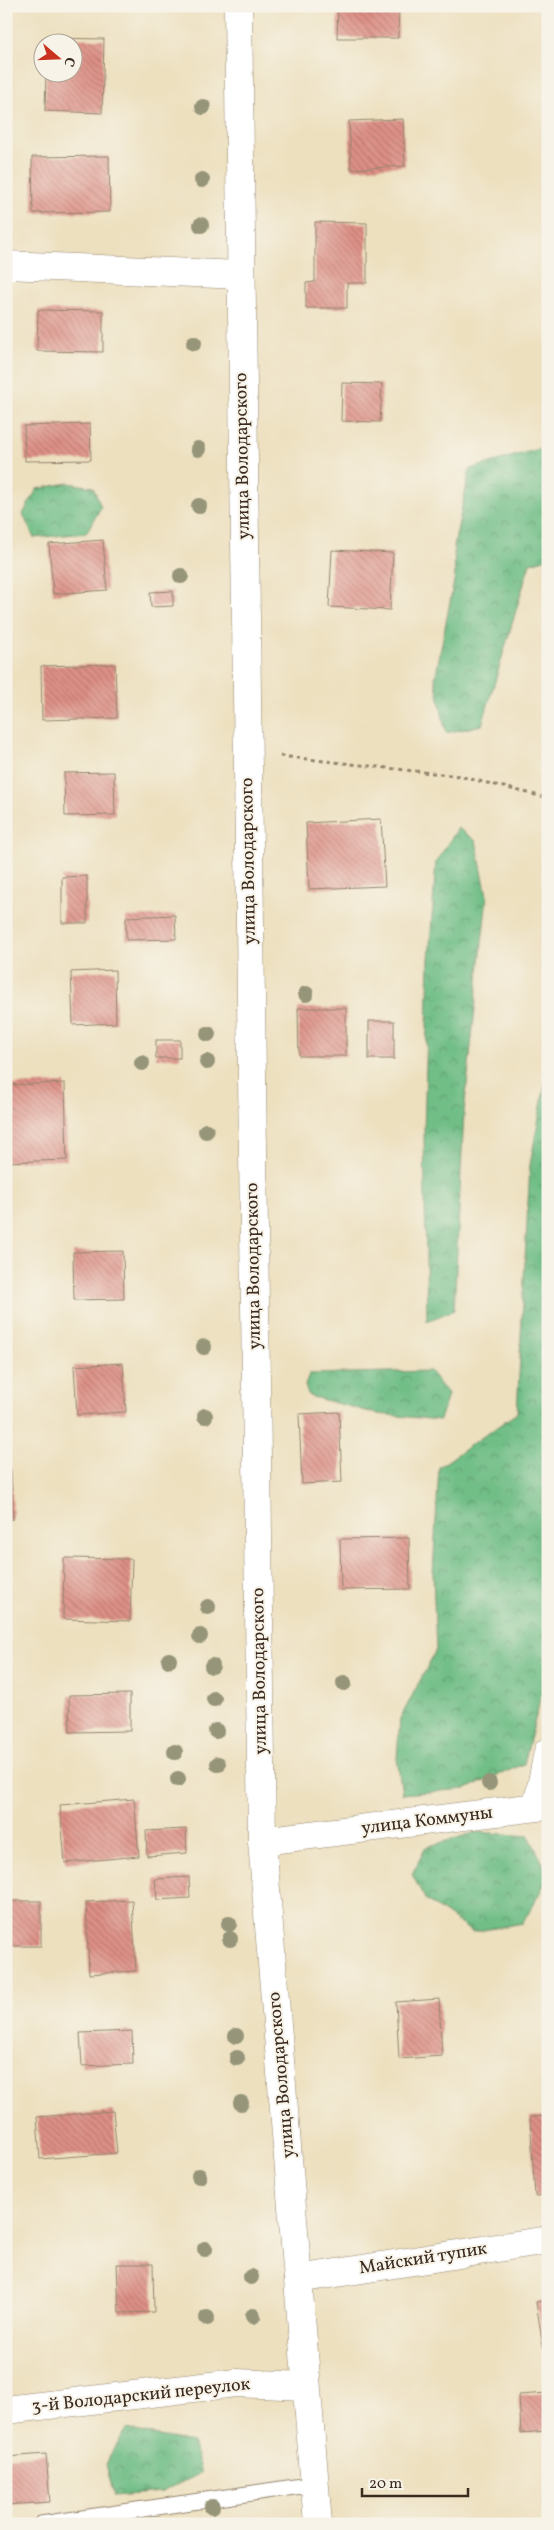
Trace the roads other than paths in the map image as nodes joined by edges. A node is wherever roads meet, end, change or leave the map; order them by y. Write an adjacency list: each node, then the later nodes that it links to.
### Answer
1 (238, 6): 3 (main road, улица Володарского)
2 (6, 265): 3 (main road)
3 (241, 275): 5 (main road, улица Володарского)
4 (548, 1752): 5 (main road, улица Коммуны)
5 (262, 1841): 7 (main road, улица Володарского)
6 (548, 2240): 7 (main road, Майский тупик)
7 (298, 2279): 8 (main road, улица Володарского)
8 (306, 2386): 9 (main road, 3-й Володарский переулок); 10 (main road, улица Володарского)
9 (6, 2410)
10 (315, 2484): 11 (lane); 12 (main road, улица Володарского)
11 (41, 2524)
12 (318, 2524)

